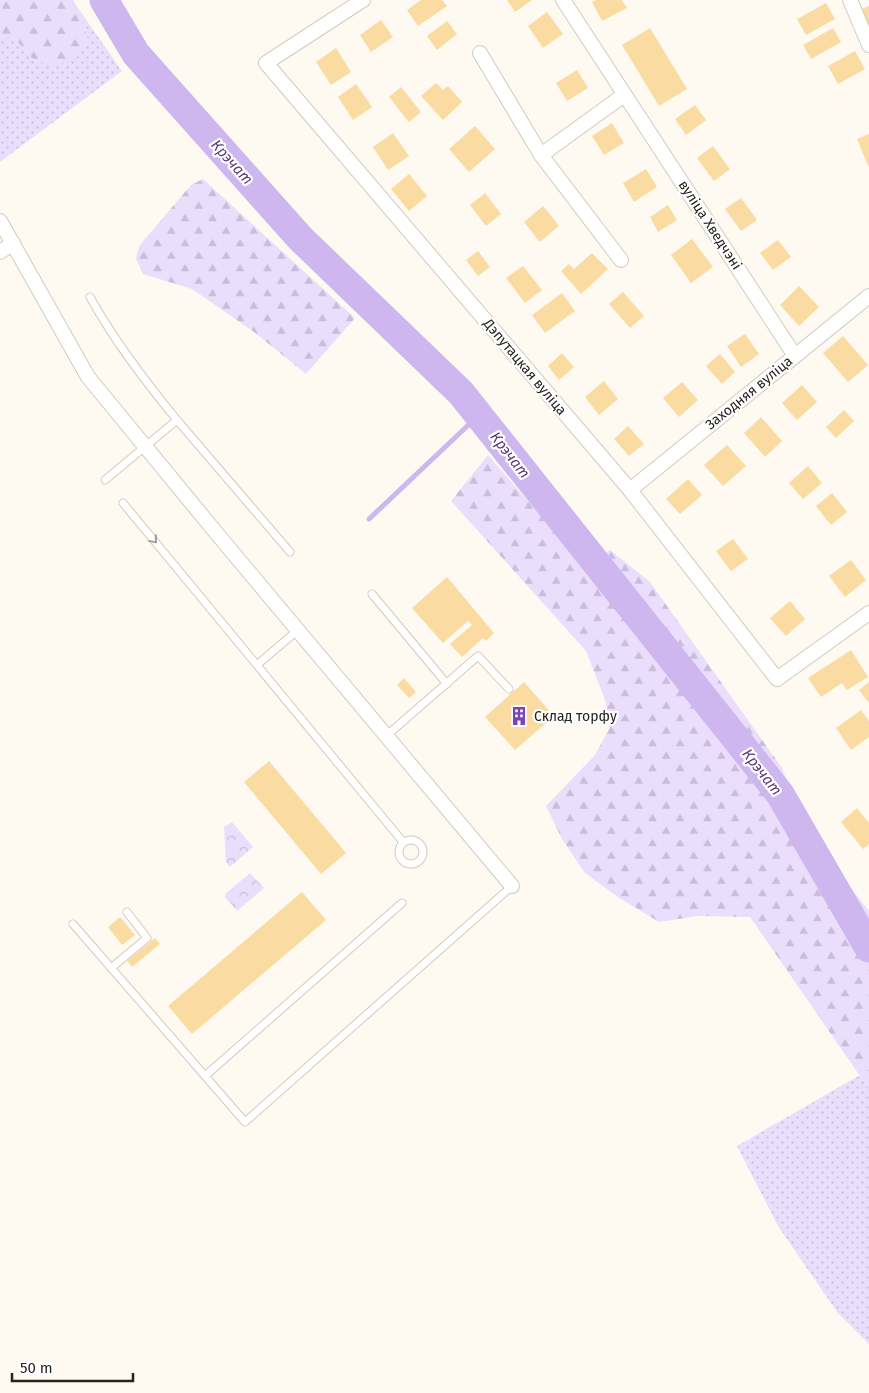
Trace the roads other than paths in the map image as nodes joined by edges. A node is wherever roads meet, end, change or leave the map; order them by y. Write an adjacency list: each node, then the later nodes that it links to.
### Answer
1 (363, 0): 18 (street, Дэпутацкая вуліца)
2 (562, 0): 6 (street, вуліца Хведчэні)
3 (850, 0): 4 (street)
4 (869, 45)
5 (480, 53): 7 (street)
6 (624, 95): 7 (street); 14 (street, вуліца Хведчэні)
7 (541, 155): 11 (street)
8 (0, 221): 9 (street)
9 (13, 243): 10 (street); 16 (street)
10 (0, 252)
11 (621, 260)
12 (869, 296): 14 (street, Заходняя вуліца)
13 (90, 297): 15 (lane)
14 (795, 356): 18 (street, Заходняя вуліца)
15 (177, 420): 16 (lane); 20 (lane)
16 (146, 447): 17 (lane); 23 (street)
17 (105, 480)
18 (630, 490): 22 (street, Дэпутацкая вуліца)
19 (123, 503): 24 (lane, one-way to 24)
20 (290, 552)
21 (372, 594): 25 (lane)
22 (869, 613)
23 (298, 630): 24 (lane); 27 (street)
24 (258, 664): 28 (lane)
25 (447, 684): 26 (lane); 27 (lane)
26 (509, 689)
27 (386, 736): 29 (street)
28 (403, 842)
29 (512, 886): 34 (lane)
30 (402, 903): 34 (lane)
31 (127, 912): 33 (lane)
32 (73, 924): 33 (lane)
33 (111, 968): 34 (lane)
34 (205, 1076)

